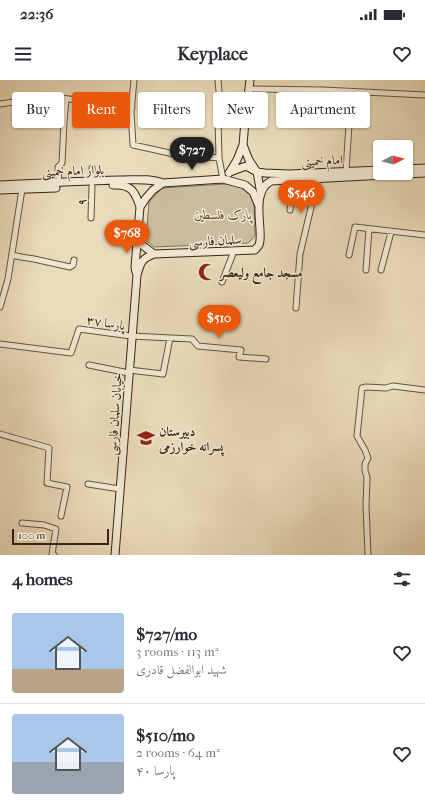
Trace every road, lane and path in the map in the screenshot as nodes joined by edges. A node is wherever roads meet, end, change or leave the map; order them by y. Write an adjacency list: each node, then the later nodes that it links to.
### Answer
1 (134, 80): 10 (street)
2 (218, 80): 5 (street)
3 (250, 80): 4 (main road)
4 (249, 89): 6 (main road); 7 (street)
5 (219, 92)
6 (249, 92)
7 (425, 95)
8 (66, 98): 9 (street); 10 (street); 27 (street)
9 (0, 104)
10 (132, 107): 15 (street)
11 (218, 128): 15 (street)
12 (244, 128): 14 (main road)
13 (349, 128): 20 (street)
14 (243, 145): 21 (main road); 22 (main road)
15 (219, 158): 25 (street)
16 (92, 168): 29 (street, ۹)
17 (425, 168): 18 (main road)
18 (413, 169)
19 (373, 170): 20 (main road, امام خمینی)
20 (346, 171): 22 (main road, امام خمینی)
21 (230, 172): 22 (main road, امام خمینی); 25 (main road)
22 (261, 172): 33 (main road)
23 (425, 173): 24 (main road, امام خمینی)
24 (318, 178): 26 (main road, امام خمینی); 52 (street)
25 (223, 179): 28 (main road, بلوار امام خمینی); 34 (main road, بلوار امام خمینی)
26 (295, 179): 33 (main road, امام خمینی); 36 (street)
27 (58, 183): 29 (main road, بلوار امام خمینی); 30 (main road, بلوار امام خمینی)
28 (163, 183): 29 (main road, بلوار امام خمینی); 35 (main road)
29 (92, 184): 31 (main road, بلوار امام خمینی); 35 (main road, بلوار امام خمینی); 37 (street, ۹)
30 (0, 185)
31 (22, 189): 32 (main road, بلوار امام خمینی); 44 (street)
32 (0, 190)
33 (261, 194): 34 (main road, سلمان فارسی)
34 (259, 204): 42 (main road, سلمان فارسی)
35 (140, 207): 39 (main road)
36 (290, 210)
37 (91, 218)
38 (369, 229): 40 (street); 45 (street); 47 (street)
39 (138, 231): 43 (main road); 49 (main road)
40 (391, 232): 41 (street); 48 (street)
41 (425, 235)
42 (234, 251): 43 (main road, سلمان فارسی); 50 (street)
43 (154, 254): 49 (main road)
44 (12, 255): 46 (street); 51 (street)
45 (349, 255)
46 (74, 260)
47 (366, 270)
48 (381, 270)
49 (137, 275): 53 (main road, خیابان سلمان فارسی)
50 (222, 282)
51 (0, 307)
52 (296, 308)
53 (132, 336): 54 (street); 55 (street, پارسا ۳۷); 58 (main road, خیابان سلمان فارسی)
54 (170, 338): 56 (street); 58 (street)
55 (0, 344)
56 (266, 359)
57 (89, 365): 58 (street)
58 (129, 371): 62 (main road, خیابان سلمان فارسی)
59 (425, 390): 67 (street)
60 (0, 434): 63 (street)
61 (88, 484): 62 (street)
62 (120, 489): 66 (main road, خیابان سلمان فارسی)
63 (61, 516)
64 (22, 523): 65 (street)
65 (53, 554)
66 (115, 555)
67 (368, 555)

